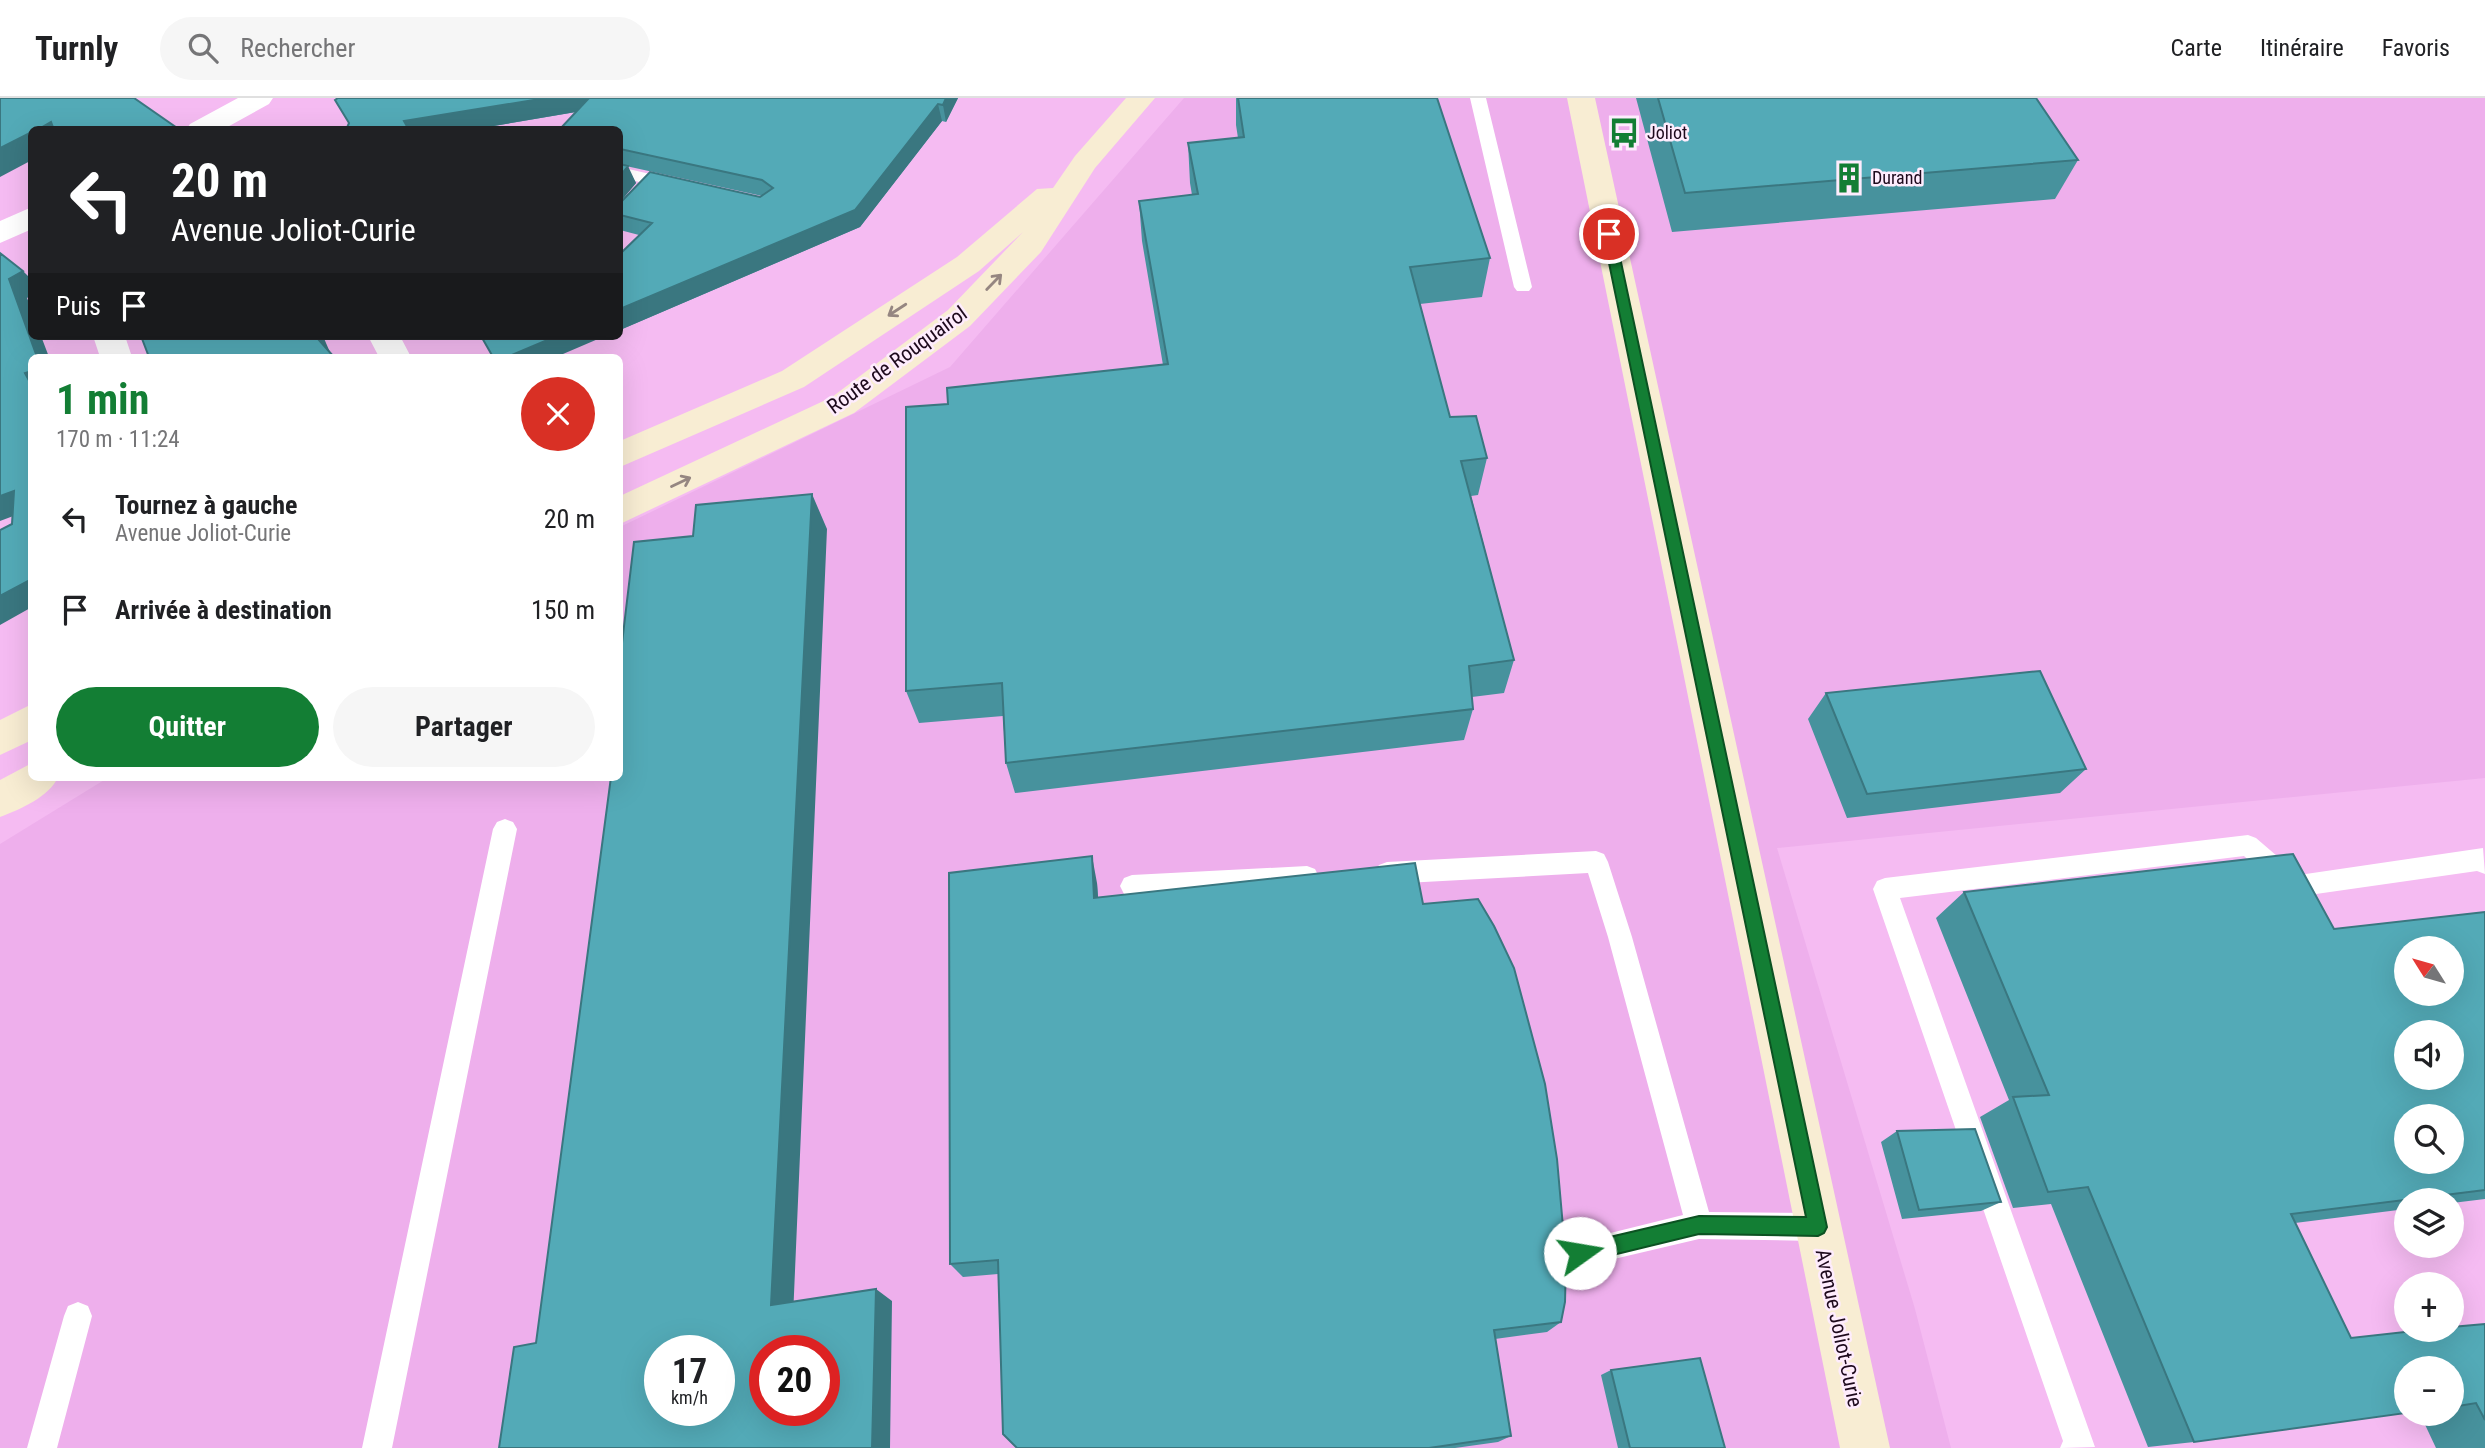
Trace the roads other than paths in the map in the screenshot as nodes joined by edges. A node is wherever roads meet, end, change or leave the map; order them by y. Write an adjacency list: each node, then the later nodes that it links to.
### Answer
1 (1141, 98): 6 (street, Route de Rouquairol)
2 (1478, 98): 13 (lane)
3 (1581, 98): 26 (street, Avenue Joliot-Curie)
4 (257, 104): 5 (street)
5 (209, 126)
6 (1085, 162): 14 (street, Route de Rouquairol, one-way to 14); 15 (street, Route de Rouquairol, one-way to 6)
7 (623, 173): 8 (lane)
8 (653, 180): 9 (lane); 10 (lane)
9 (691, 189)
10 (636, 197)
11 (28, 218): 12 (street)
12 (0, 233)
13 (1523, 287)
14 (623, 454)
15 (623, 511)
16 (28, 722): 17 (street)
17 (0, 739)
18 (32, 781): 19 (street)
19 (0, 800)
20 (505, 829): 30 (lane)
21 (2485, 863): 32 (lane)
22 (1364, 874): 25 (lane)
23 (1337, 875): 24 (lane)
24 (1132, 886)
25 (1699, 1225): 26 (lane); 27 (lane)
26 (1818, 1227): 31 (street, Avenue Joliot-Curie)
27 (1580, 1253)
28 (78, 1316): 29 (lane)
29 (42, 1448)
30 (377, 1448)
31 (1865, 1448)
32 (2075, 1448)

